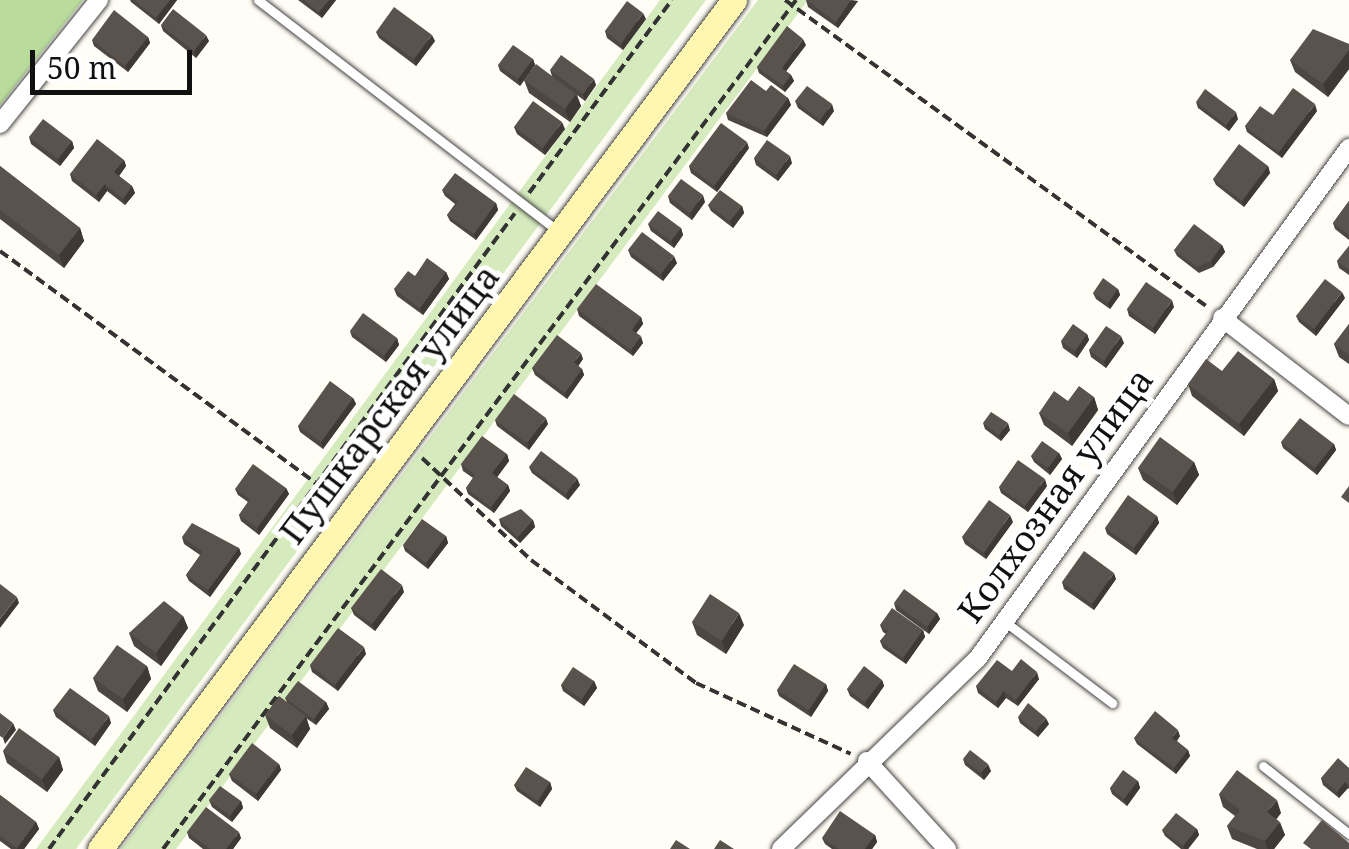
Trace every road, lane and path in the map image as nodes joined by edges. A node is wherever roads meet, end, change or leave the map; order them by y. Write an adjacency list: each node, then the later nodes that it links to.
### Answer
1 (98, 0): 7 (street)
2 (258, 0): 9 (lane)
3 (672, 0): 9 (path)
4 (734, 0): 10 (main road, Пушкарская улица)
5 (785, 0): 6 (path)
6 (794, 3): 12 (path); 15 (path)
7 (0, 124)
8 (1349, 148): 12 (street, Колхозная улица)
9 (521, 205): 10 (lane); 16 (path)
10 (560, 232): 14 (main road, Пушкарская улица)
11 (0, 251): 16 (path)
12 (1222, 318): 13 (street); 18 (street, Колхозная улица)
13 (1349, 416)
14 (404, 442): 15 (path); 17 (main road, Пушкарская улица)
15 (443, 476): 20 (path); 25 (path)
16 (316, 484): 17 (path); 23 (path)
17 (353, 510): 24 (main road, Пушкарская улица)
18 (1004, 621): 19 (lane); 20 (street, Колхозная улица)
19 (1112, 704)
20 (867, 761): 26 (street, Колхозная улица); 27 (street)
21 (1263, 766): 22 (lane)
22 (1349, 834)
23 (49, 849)
24 (100, 849)
25 (163, 849)
26 (781, 849)
27 (946, 849)

